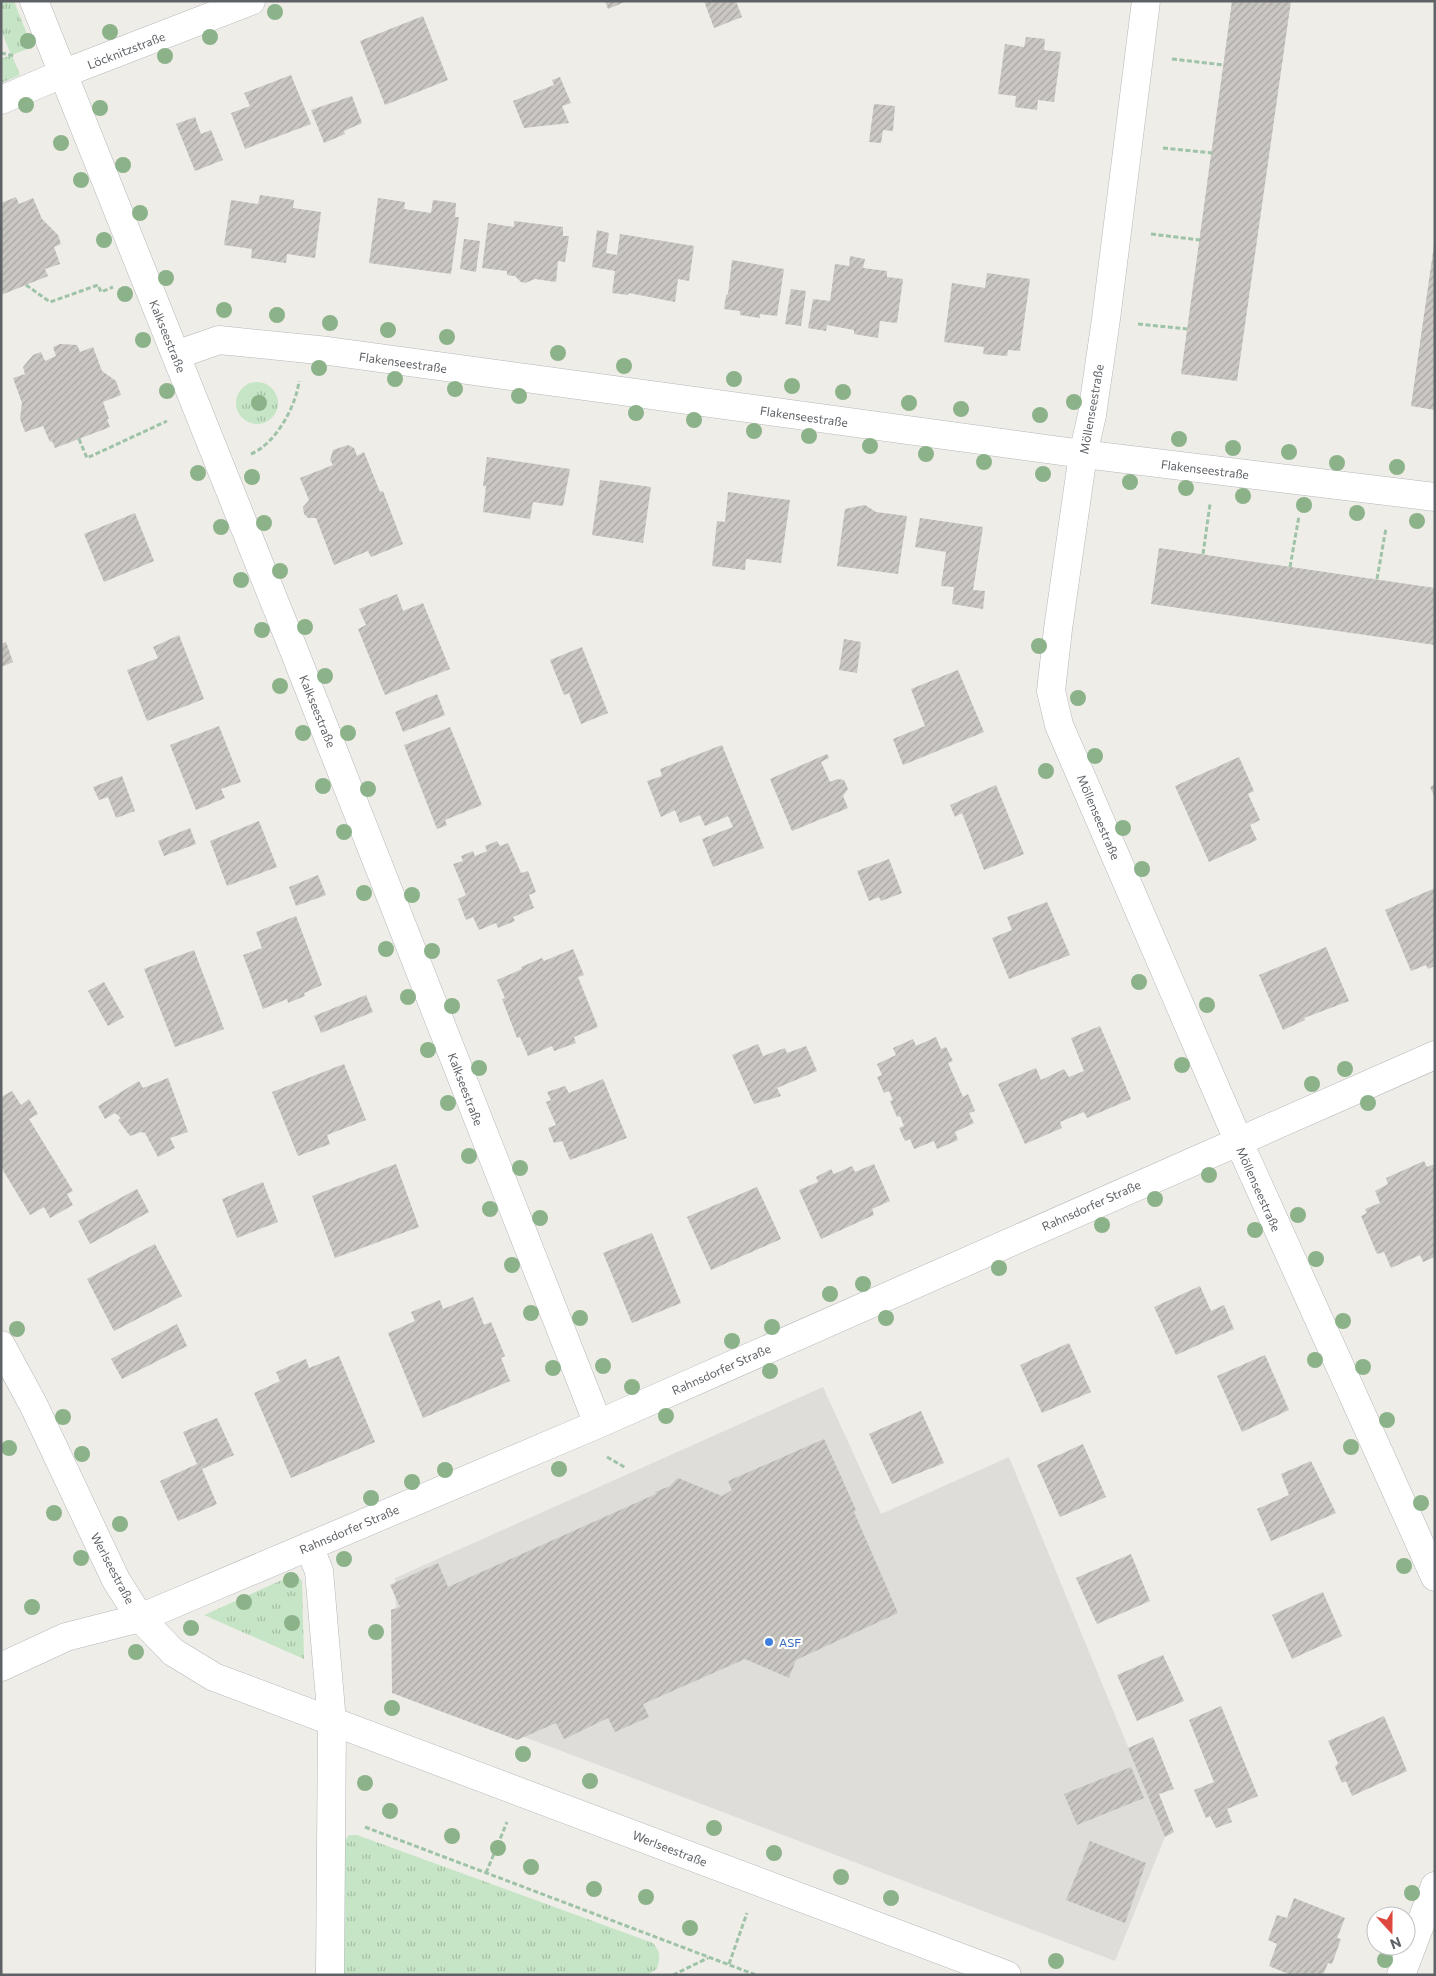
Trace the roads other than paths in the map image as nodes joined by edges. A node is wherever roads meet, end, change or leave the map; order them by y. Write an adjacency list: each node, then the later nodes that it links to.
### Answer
1 (34, 1): 4 (street, Kalkseestraße)
2 (251, 1): 4 (street, Löcknitzstraße)
3 (1146, 1): 7 (street, Möllenseestraße)
4 (62, 74): 5 (street, Löcknitzstraße); 6 (street, Kalkseestraße)
5 (1, 100)
6 (176, 355): 7 (street, Flakenseestraße); 12 (street, Kalkseestraße)
7 (1083, 454): 8 (street, Flakenseestraße); 10 (street, Möllenseestraße)
8 (1435, 497)
9 (1435, 1055): 10 (street, Rahnsdorfer Straße)
10 (1238, 1140): 12 (street, Rahnsdorfer Straße); 14 (street, Möllenseestraße)
11 (1, 1345): 15 (street, Werlseestraße)
12 (598, 1424): 13 (street, Rahnsdorfer Straße)
13 (309, 1546): 15 (street, Rahnsdorfer Straße); 17 (street)
14 (1435, 1577)
15 (140, 1618): 16 (street, Rahnsdorfer Straße); 17 (street, Werlseestraße)
16 (1, 1667)
17 (332, 1722): 19 (street); 20 (street, Werlseestraße)
18 (1435, 1886): 21 (street)
19 (330, 1975)
20 (1007, 1975)
21 (1401, 1975)

